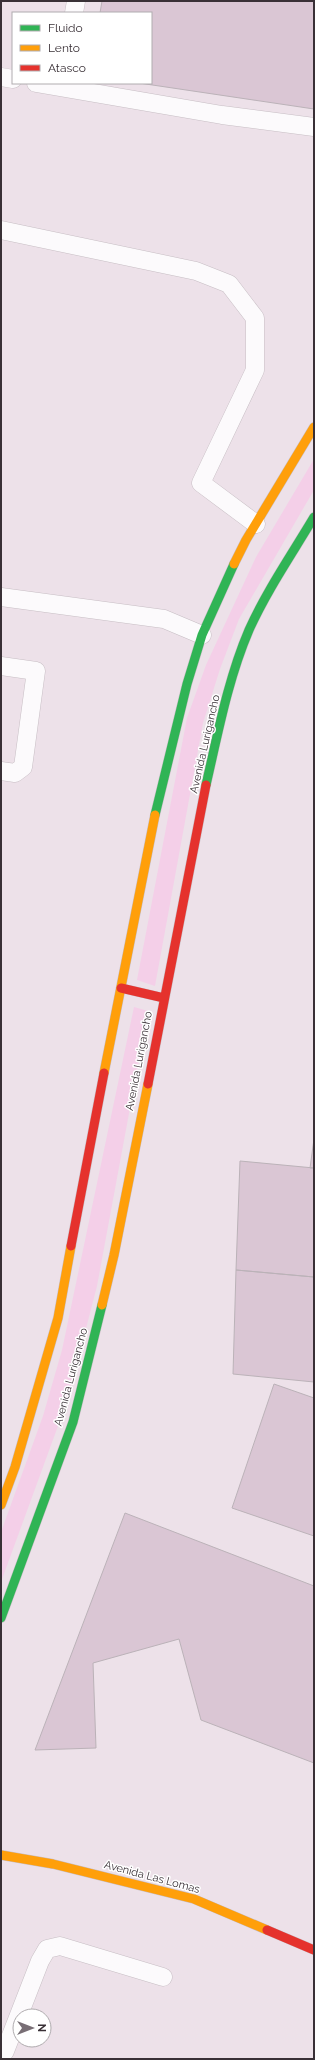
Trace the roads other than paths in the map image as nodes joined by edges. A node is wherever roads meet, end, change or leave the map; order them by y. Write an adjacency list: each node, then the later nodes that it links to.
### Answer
1 (76, 1): 2 (lane)
2 (74, 12)
3 (1, 77): 4 (lane)
4 (12, 79)
5 (47, 84): 6 (lane)
6 (58, 85): 7 (lane)
7 (314, 128)
8 (1, 230): 11 (lane)
9 (314, 427): 11 (main road)
10 (314, 517): 17 (main road, Avenida Lurigancho)
11 (256, 524): 13 (main road)
12 (1, 596): 13 (lane)
13 (202, 634): 16 (main road)
14 (1, 666): 15 (lane)
15 (1, 770)
16 (121, 988): 17 (main road); 18 (main road)
17 (164, 998): 19 (main road, Avenida Lurigancho)
18 (1, 1505)
19 (1, 1618)
20 (1, 1855): 21 (main road, Avenida Las Lomas)
21 (314, 1950)
22 (163, 1977): 23 (lane)
23 (1, 2057)

